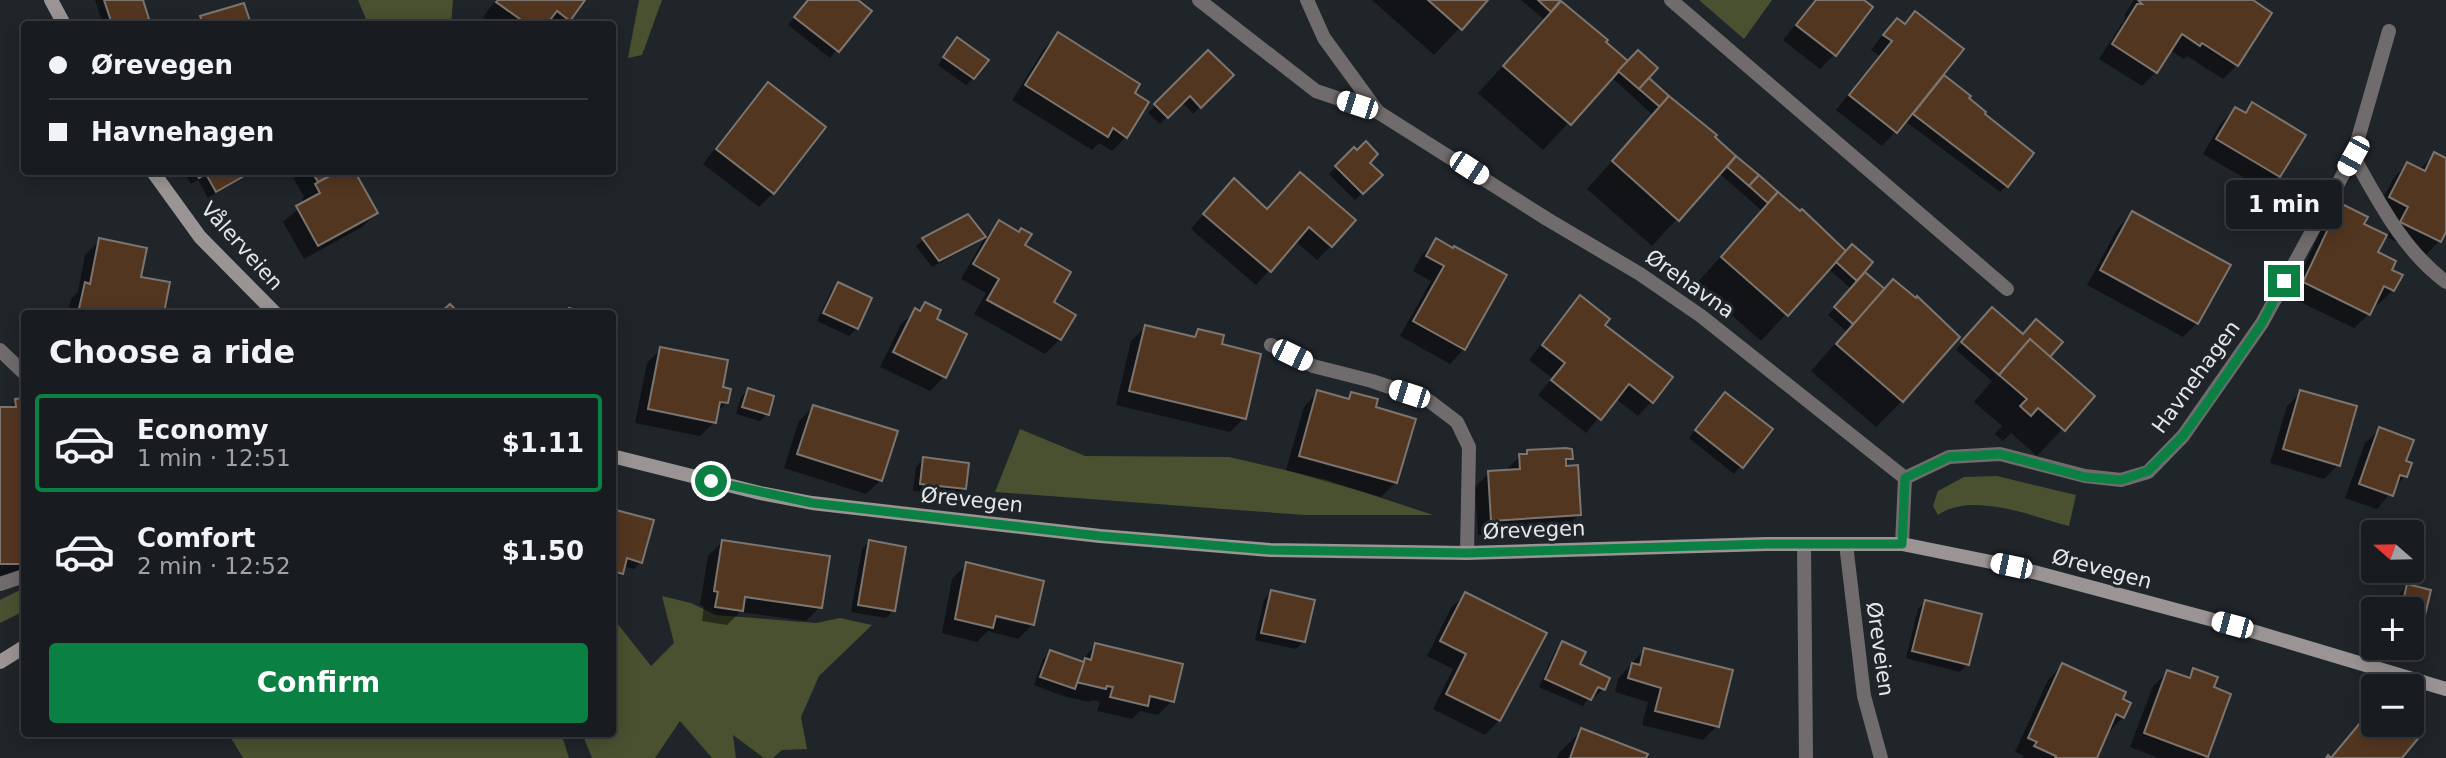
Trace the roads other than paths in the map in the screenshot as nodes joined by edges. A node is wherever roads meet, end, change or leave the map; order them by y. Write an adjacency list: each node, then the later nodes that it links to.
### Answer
1 (51, 0): 5 (street)
2 (1199, 0): 7 (street, Ørehavna)
3 (1307, 0): 7 (street, Ørehavna)
4 (1671, 0): 11 (street)
5 (62, 21)
6 (2389, 31): 8 (street, Havnehagen)
7 (1378, 112): 17 (street, Ørehavna)
8 (2353, 156): 10 (street); 17 (street, Havnehagen)
9 (155, 175): 12 (street, Vålerveien)
10 (2446, 282)
11 (2007, 289)
12 (272, 310)
13 (1271, 345): 21 (street)
14 (0, 350): 15 (street)
15 (21, 370)
16 (616, 457): 21 (street, Ørevegen)
17 (1905, 478): 19 (street)
18 (1846, 544): 19 (street, Ørevegen); 20 (street, Ørevegen); 28 (street, Øreveien)
19 (1902, 544): 26 (street, Ørevegen)
20 (1804, 545): 21 (street, Ørevegen); 27 (street)
21 (1467, 553)
22 (21, 577): 23 (street)
23 (0, 584)
24 (21, 649): 25 (street)
25 (0, 662)
26 (2446, 689)
27 (1806, 758)
28 (1881, 758)

